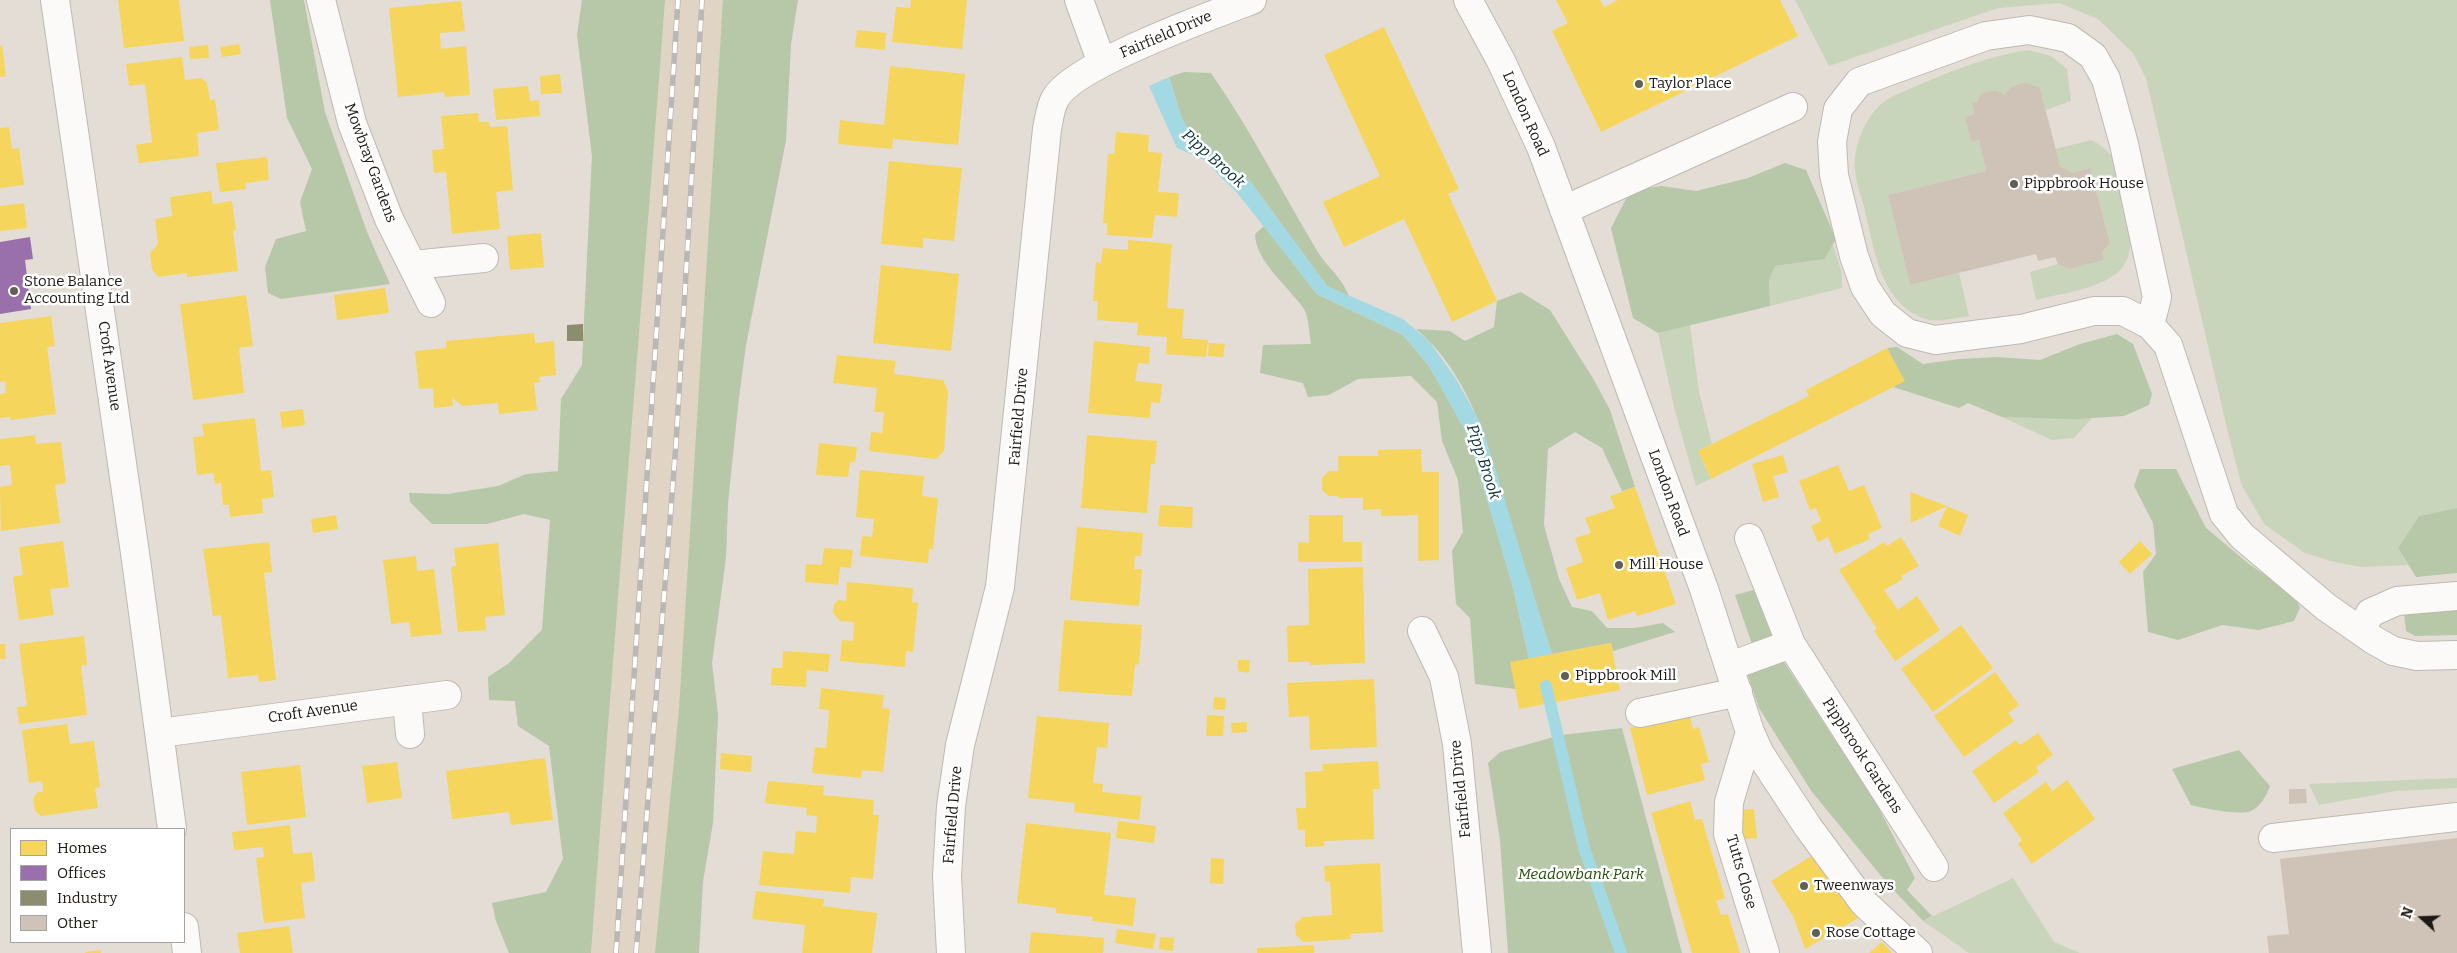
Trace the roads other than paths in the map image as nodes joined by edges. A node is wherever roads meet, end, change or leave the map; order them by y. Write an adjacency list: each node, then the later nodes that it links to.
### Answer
1 (55, 0): 26 (street, Croft Avenue)
2 (321, 0): 11 (street, Mowbray Gardens)
3 (1079, 0): 7 (street)
4 (1252, 0): 6 (street, Fairfield Drive)
5 (1468, 0): 9 (street, London Road)
6 (1193, 11): 7 (street, Fairfield Drive)
7 (1102, 63): 34 (street, Fairfield Drive)
8 (1794, 107): 9 (street)
9 (1564, 210): 20 (street, London Road)
10 (484, 258): 11 (street)
11 (413, 265): 12 (street, Mowbray Gardens)
12 (431, 303)
13 (2150, 325): 13 (street); 17 (street)
14 (1750, 538): 18 (street, Pippbrook Gardens)
15 (2457, 596): 17 (street)
16 (1422, 631): 35 (street, Fairfield Drive)
17 (2361, 631): 19 (street)
18 (1791, 644): 20 (street); 31 (street, Pippbrook Gardens)
19 (2457, 656)
20 (1730, 666): 21 (street, London Road)
21 (1738, 692): 24 (street); 25 (street, London Road)
22 (447, 695): 23 (street, Croft Avenue)
23 (407, 700): 26 (street, Croft Avenue); 27 (street)
24 (1640, 713)
25 (1750, 732): 36 (street, Tutts Close); 37 (street, London Road)
26 (160, 733): 29 (street, Croft Avenue)
27 (410, 734)
28 (2457, 817): 30 (street)
29 (172, 828)
30 (2273, 838)
31 (1934, 868)
32 (185, 936): 33 (street)
33 (187, 953)
34 (951, 953)
35 (1478, 953)
36 (1765, 953)
37 (1918, 953)

